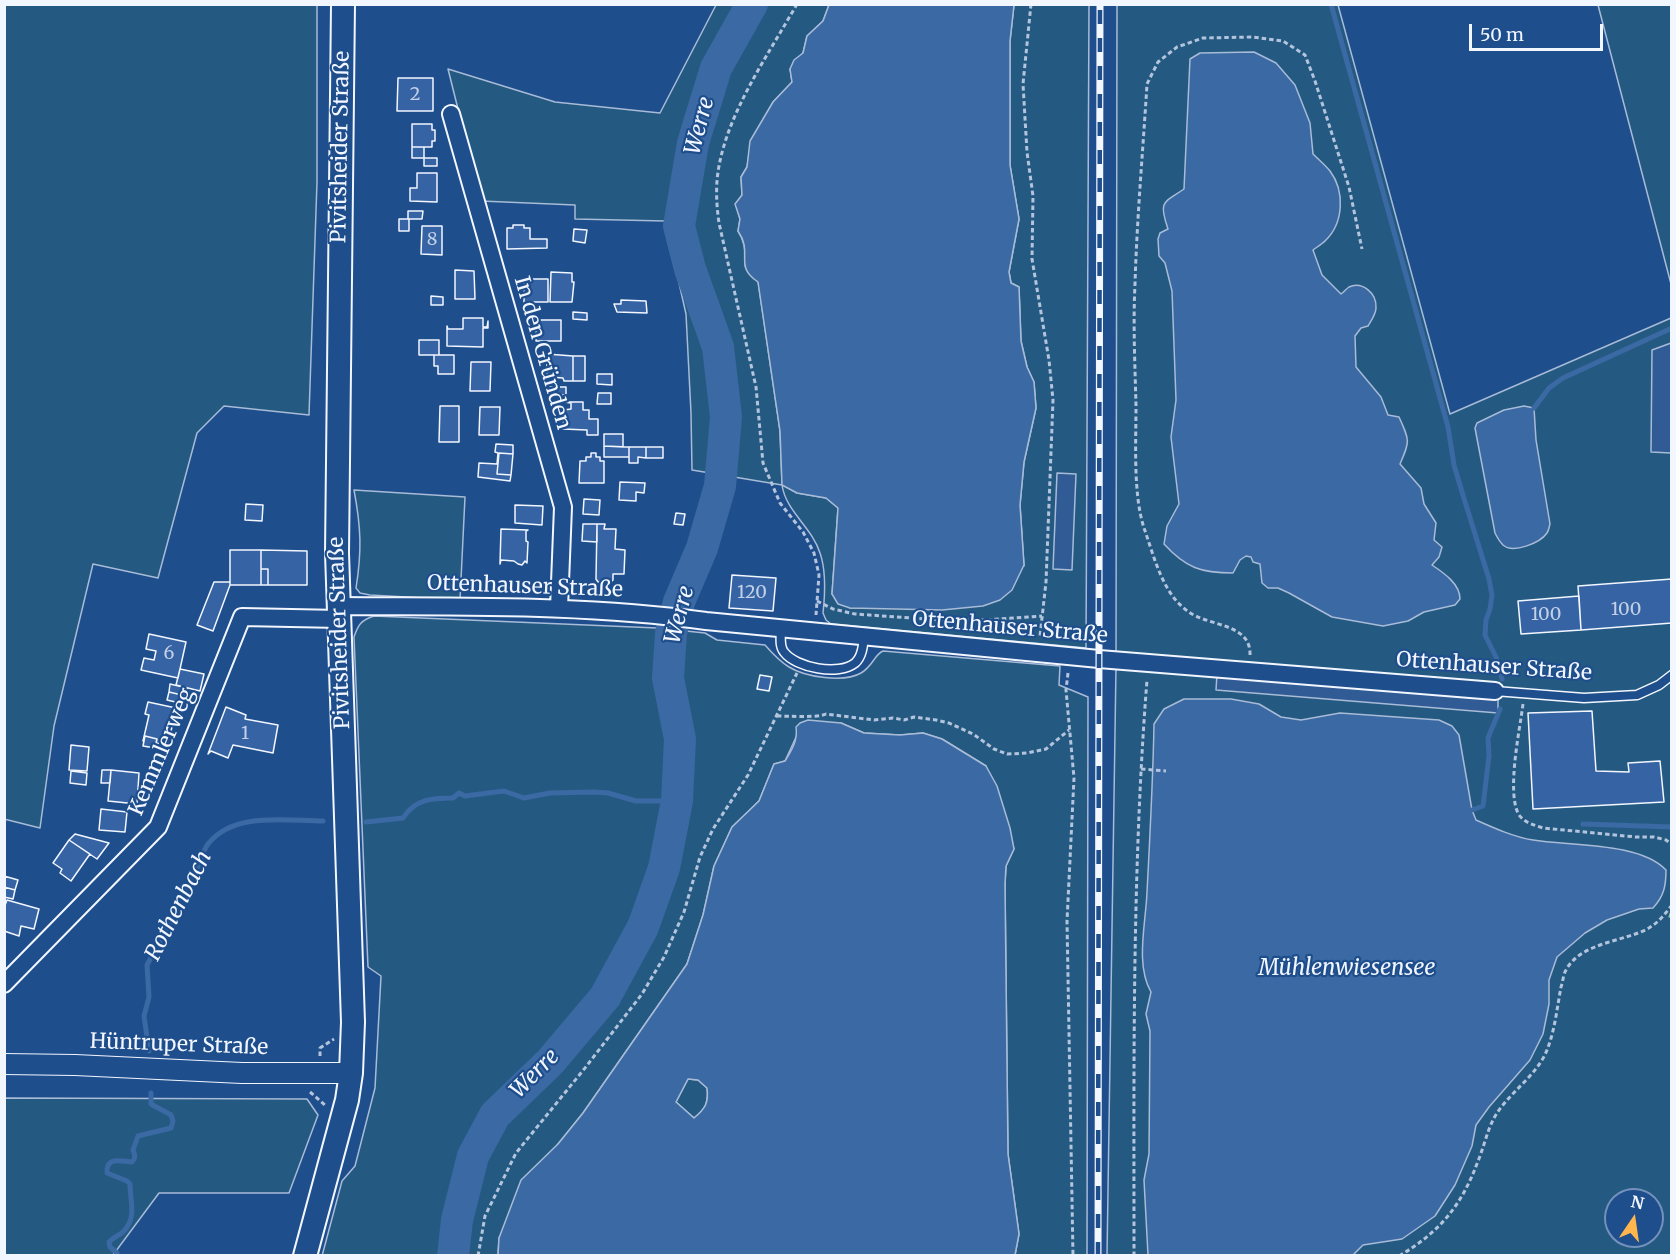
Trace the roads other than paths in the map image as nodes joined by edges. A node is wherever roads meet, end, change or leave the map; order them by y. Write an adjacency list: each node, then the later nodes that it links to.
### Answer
1 (343, 4): 4 (main road, Pivitsheider Straße)
2 (451, 114): 3 (street, In den Gründen)
3 (559, 608): 4 (street, Ottenhauser Straße); 5 (street, Ottenhauser Straße)
4 (339, 612): 9 (street, Kemmlerweg); 11 (main road, Pivitsheider Straße)
5 (781, 629): 6 (street, Ottenhauser Straße); 6 (lane)
6 (864, 637): 8 (street, Ottenhauser Straße)
7 (1671, 675): 8 (lane, Ottenhauser Straße)
8 (1495, 691)
9 (4, 984)
10 (4, 1064): 11 (street, Hüntruper Straße)
11 (351, 1073): 12 (main road, Pivitsheider Straße)
12 (305, 1256)

